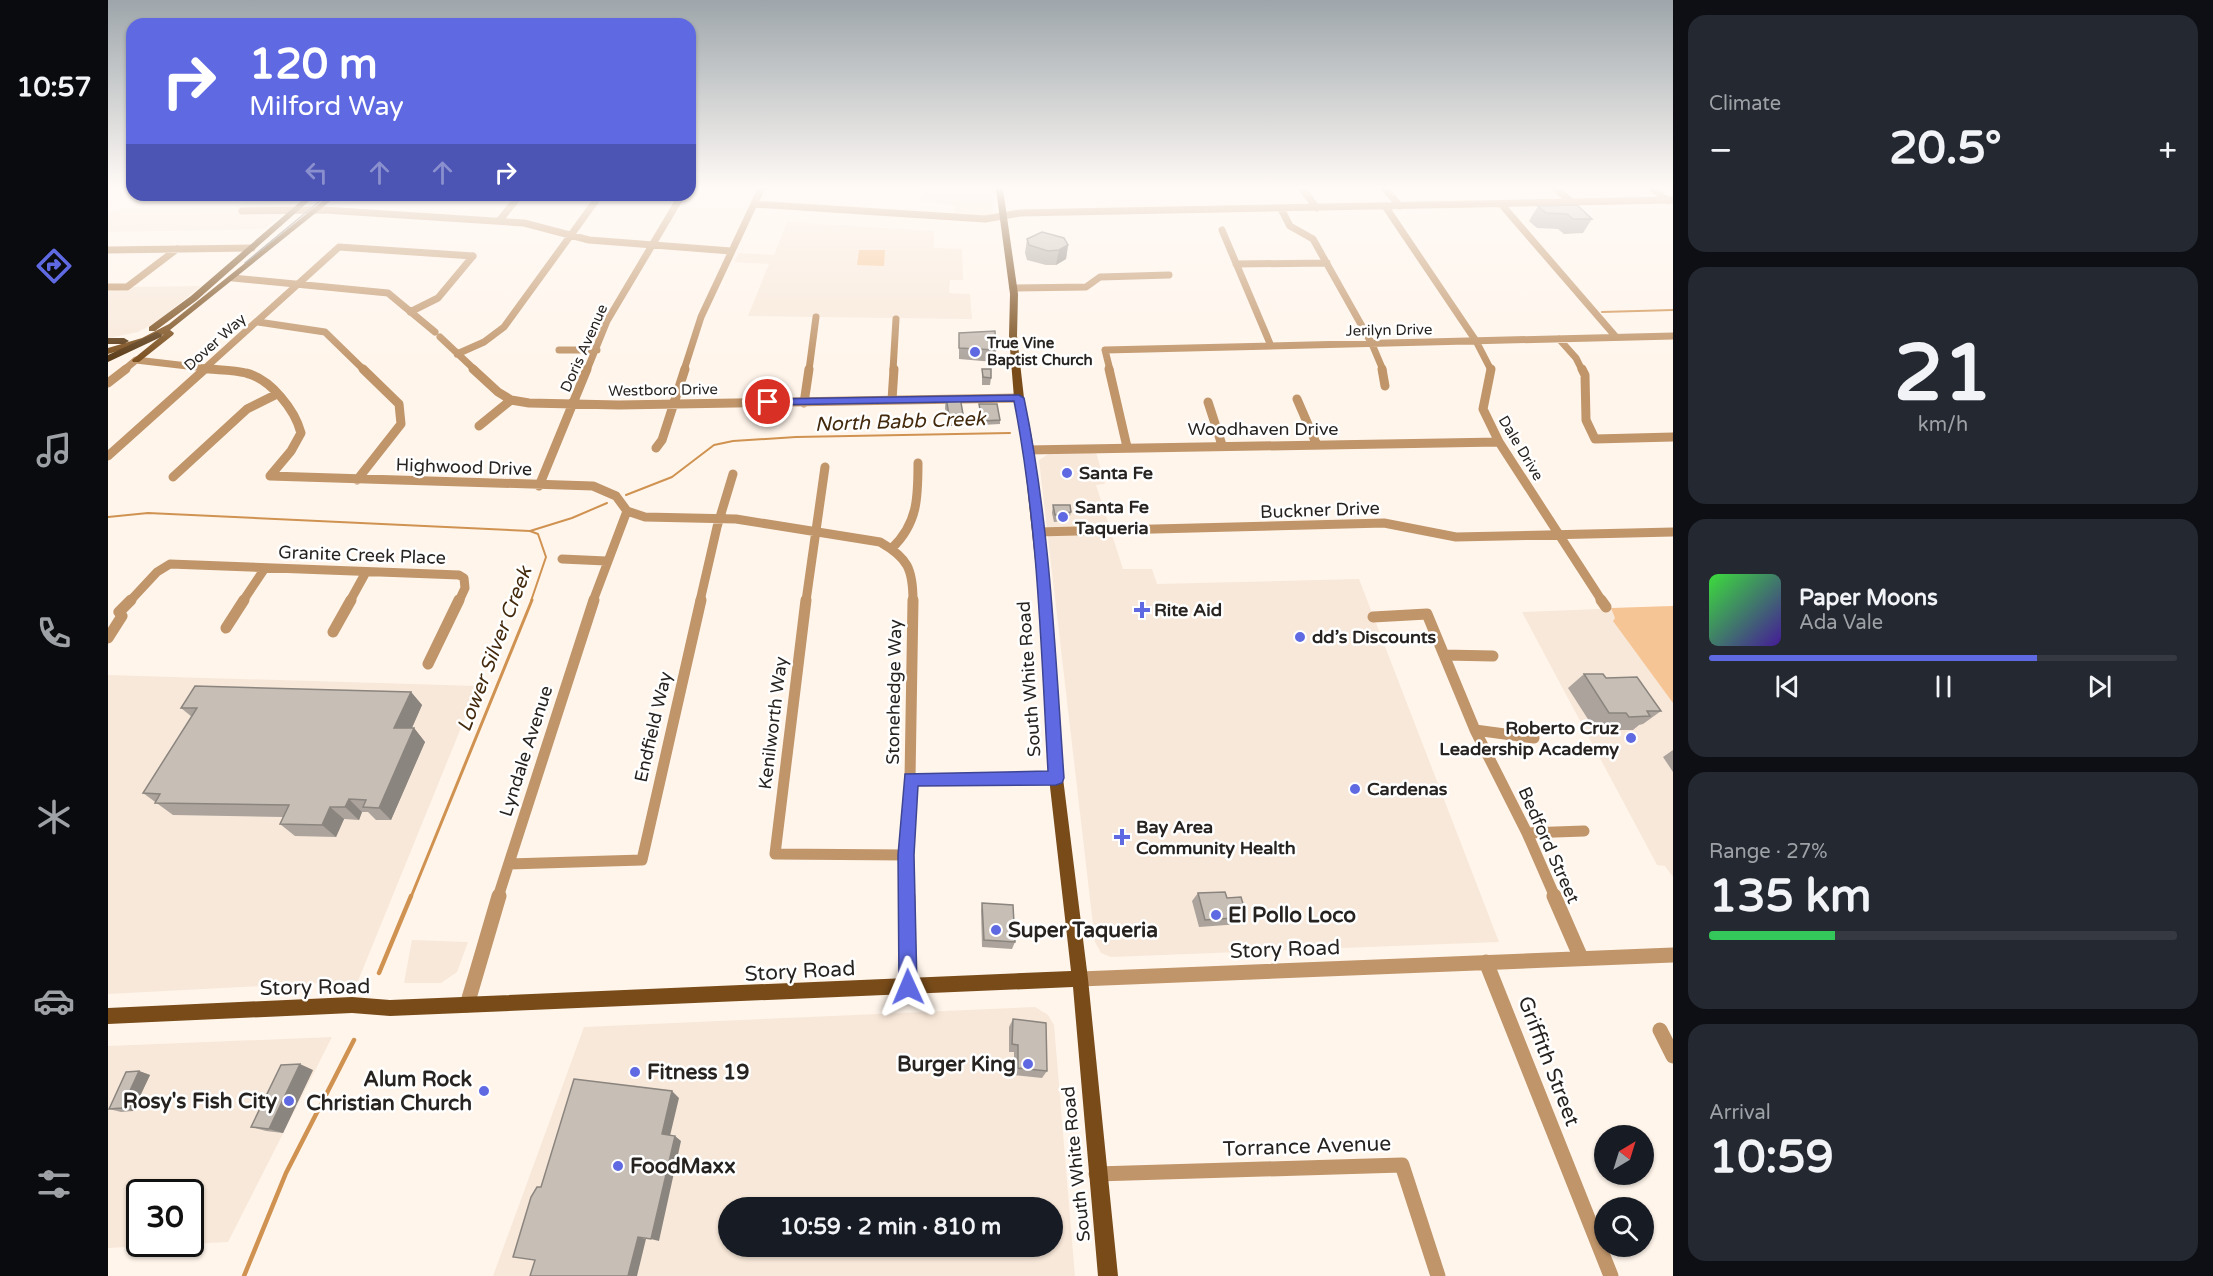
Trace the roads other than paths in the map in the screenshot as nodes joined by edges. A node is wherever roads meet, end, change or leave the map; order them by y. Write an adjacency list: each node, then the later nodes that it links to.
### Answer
1 (252, 248): 33 (main road)
2 (178, 249): 3 (street); 15 (street); 22 (street)
3 (212, 249)
4 (269, 249): 20 (main road)
5 (337, 249): 21 (street, Dover Way)
6 (362, 249): 24 (street, Dover Way)
7 (561, 249): 41 (street)
8 (650, 249): 39 (street, Doris Avenue)
9 (702, 249): 16 (street)
10 (1007, 249): 23 (main road, South White Road)
11 (1230, 249): 18 (street)
12 (1319, 249): 17 (street)
13 (1414, 249): 34 (street, Dale Drive)
14 (1540, 249): 31 (street)
15 (108, 250)
16 (731, 250): 55 (street)
17 (1327, 263): 18 (street); 36 (street)
18 (1236, 264): 37 (street)
19 (1169, 275): 23 (street)
20 (233, 278): 21 (street); 28 (main road)
21 (298, 284): 24 (street); 27 (street, Dover Way)
22 (108, 287)
23 (1013, 288): 48 (main road, South White Road)
24 (410, 312): 41 (street)
25 (816, 317): 53 (street)
26 (896, 319): 51 (street)
27 (258, 322): 44 (street, Dover Way); 69 (street)
28 (172, 326): 29 (main road); 43 (main road)
29 (157, 335): 40 (main road); 42 (highway)
30 (1673, 336): 31 (street, Jerilyn Drive)
31 (1616, 337): 32 (street, Jerilyn Drive)
32 (1559, 339): 34 (street, Jerilyn Drive); 57 (street)
33 (124, 341): 35 (highway)
34 (1476, 341): 36 (street, Jerilyn Drive); 58 (street, Dale Drive)
35 (108, 343)
36 (1372, 344): 37 (street, Jerilyn Drive); 46 (street)
37 (1271, 345): 61 (street, Jerilyn Drive)
38 (559, 350): 39 (street)
39 (597, 350): 54 (street, Doris Avenue)
40 (108, 351)
41 (457, 354): 50 (street)
42 (108, 359)
43 (136, 360): 44 (street, Highwood Drive); 45 (street)
44 (207, 367): 47 (street, Highwood Drive); 64 (street, Dover Way)
45 (108, 382)
46 (1385, 386)
47 (275, 395): 68 (street); 69 (street, Highwood Drive)
48 (1019, 398): 51 (street, Westboro Drive); 63 (main road, South White Road)
49 (1297, 399): 59 (street)
50 (511, 400): 54 (street, Westboro Drive); 56 (street)
51 (892, 400): 53 (street, Westboro Drive)
52 (1208, 402): 60 (street)
53 (804, 403): 55 (street, Westboro Drive)
54 (574, 404): 55 (street, Westboro Drive); 70 (street, Doris Avenue)
55 (674, 404): 62 (street)
56 (480, 426)
57 (1673, 437)
58 (1499, 442): 59 (street, Woodhaven Drive); 76 (street, Dale Drive)
59 (1316, 443): 60 (street, Woodhaven Drive)
60 (1222, 445): 61 (street, Woodhaven Drive)
61 (1126, 447): 63 (street, Woodhaven Drive)
62 (656, 448)
63 (1027, 450): 74 (main road, South White Road)
64 (108, 456)
65 (918, 463): 77 (street)
66 (825, 467): 73 (street, Kenilworth Way)
67 (733, 474): 72 (street, Endfield Way)
68 (173, 477)
69 (357, 480): 70 (street, Highwood Drive)
70 (539, 486): 71 (street, Highwood Drive)
71 (627, 511): 72 (street); 79 (street, Lyndale Avenue)
72 (719, 518): 73 (street); 98 (street, Endfield Way)
73 (815, 531): 77 (street); 97 (street, Kenilworth Way)
74 (1038, 532): 76 (street, Buckner Drive); 93 (main road, South White Road)
75 (1673, 532): 76 (street, Buckner Drive)
76 (1560, 537): 82 (street, Dale Drive)
77 (892, 548): 94 (street, Stonehedge Way)
78 (562, 559): 79 (street)
79 (606, 561): 98 (street, Lyndale Avenue)
80 (265, 568): 81 (street, Granite Creek Place); 83 (street, Granite Creek Place); 85 (street)
81 (366, 572): 86 (street); 90 (street, Granite Creek Place)
82 (1606, 607)
83 (113, 610): 87 (street)
84 (1373, 617): 88 (street, Bedford Street)
85 (226, 628)
86 (333, 632)
87 (108, 638)
88 (1444, 655): 89 (street); 91 (street, Bedford Street)
89 (1493, 656)
90 (428, 664)
91 (1475, 730): 92 (street); 96 (street, Bedford Street)
92 (1534, 738)
93 (1056, 778): 94 (street); 102 (main road, South White Road)
94 (911, 779): 97 (street, Stonehedge Way)
95 (1584, 831): 96 (street)
96 (1527, 833): 100 (street, Bedford Street)
97 (906, 855): 103 (street, Stonehedge Way)
98 (509, 864): 104 (street, Lyndale Avenue)
99 (1673, 955): 100 (street, Story Road)
100 (1581, 958): 101 (street, Story Road)
101 (1486, 962): 102 (street, Story Road); 111 (street, Griffith Street)
102 (1080, 979): 103 (main road, Story Road); 108 (main road, South White Road)
103 (908, 987): 104 (main road, Story Road)
104 (467, 1005): 105 (main road, Story Road)
105 (108, 1016)
106 (1660, 1030): 107 (street)
107 (1673, 1056)
108 (1096, 1174): 109 (main road, South White Road); 110 (street, Torrance Avenue)
109 (1108, 1276)
110 (1438, 1276)
111 (1611, 1276)

